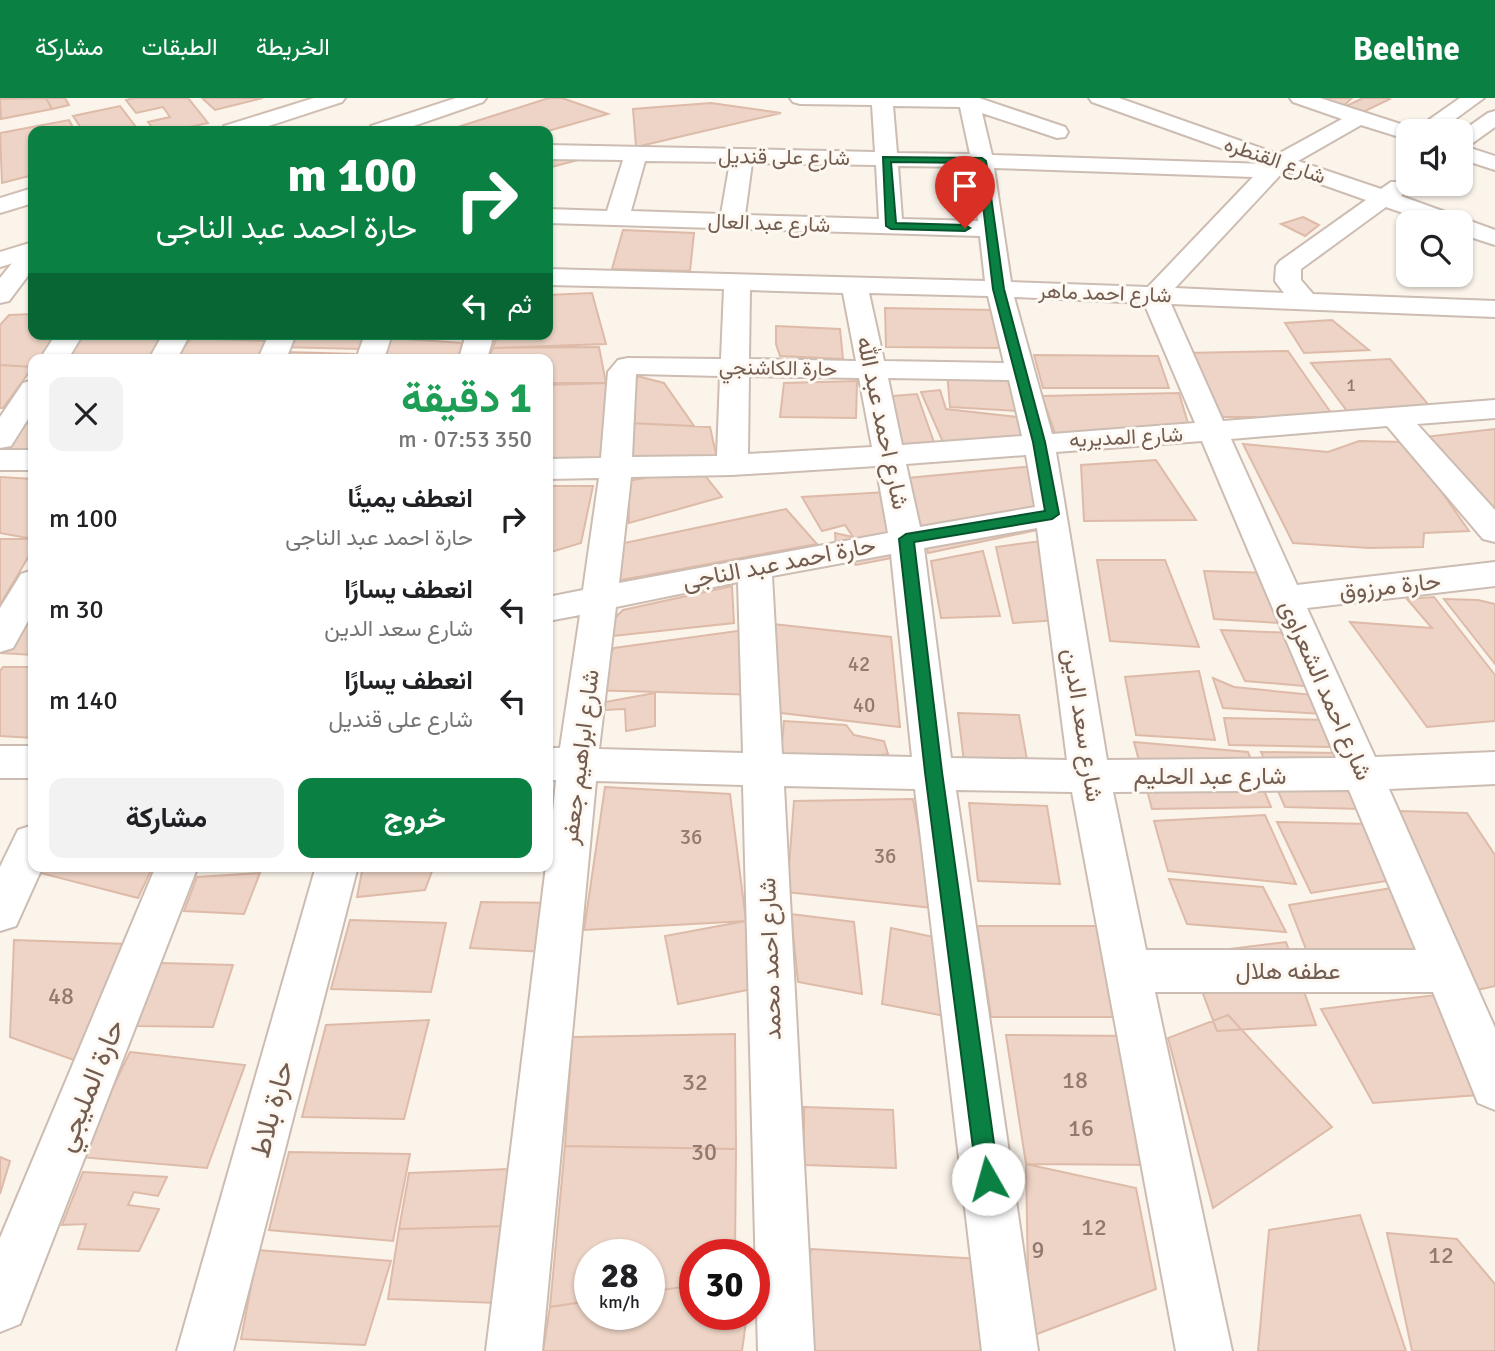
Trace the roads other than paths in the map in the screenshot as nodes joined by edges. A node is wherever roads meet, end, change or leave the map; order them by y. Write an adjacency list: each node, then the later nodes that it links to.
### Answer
1 (335, 98): 8 (street)
2 (476, 98): 14 (street)
3 (800, 98): 6 (street)
4 (1300, 98): 9 (street)
5 (1474, 98): 12 (street)
6 (882, 100): 7 (street); 22 (street)
7 (968, 100): 16 (street); 23 (street, شارع سعد الدين)
8 (301, 103): 13 (street)
9 (1351, 109): 15 (street); 25 (street)
10 (1099, 110): 16 (street); 25 (street, شارع القنطره)
11 (1495, 117): 17 (street)
12 (1443, 119)
13 (244, 126)
14 (394, 126)
15 (1396, 128)
16 (1057, 132): 23 (street)
17 (1473, 133)
18 (553, 152): 19 (street, شارع على قنديل)
19 (636, 154): 20 (street, شارع على قنديل); 32 (street)
20 (742, 156): 22 (street, شارع على قنديل); 33 (street)
21 (1473, 156): 24 (street)
22 (886, 159): 23 (street, شارع على قنديل); 34 (street)
23 (995, 161): 25 (street, شارع على قنديل); 35 (street, شارع سعد الدين)
24 (1495, 163)
25 (1276, 166): 28 (street, شارع القنطره); 45 (street)
26 (1396, 189): 28 (street)
27 (28, 197): 29 (street)
28 (1384, 198): 30 (street, شارع القنطره); 46 (street)
29 (0, 206)
30 (1418, 210)
31 (553, 216): 32 (street, شارع عبد العال)
32 (617, 218): 33 (street, شارع عبد العال)
33 (732, 222): 34 (street, شارع عبد العال)
34 (891, 226): 35 (street, شارع عبد العال)
35 (990, 229): 42 (street, شارع سعد الدين)
36 (1473, 230): 37 (street)
37 (1495, 238)
38 (18, 259): 44 (street)
39 (553, 277): 40 (street, شارع احمد ماهر)
40 (737, 283): 41 (street, شارع احمد ماهر); 49 (street)
41 (855, 287): 42 (street, شارع احمد ماهر); 50 (street, شارع احمد عبد الله)
42 (999, 289): 45 (street, شارع احمد ماهر); 52 (street, شارع سعد الدين)
43 (1495, 289): 47 (street)
44 (0, 295)
45 (1154, 296): 46 (street, شارع احمد ماهر); 56 (street, شارع احمد الشعراوى)
46 (1304, 300): 47 (street, شارع احمد ماهر)
47 (1483, 308): 48 (street)
48 (1495, 329)
49 (735, 368): 50 (street, حارة الكاشنجي); 51 (street, حارة الكاشنجي); 62 (street)
50 (872, 369): 52 (street, حارة الكاشنجي); 59 (street, شارع احمد عبد الله)
51 (622, 372): 64 (street, شارع ابراهيم جعفر)
52 (1020, 372): 58 (street, شارع سعد الدين)
53 (28, 397): 57 (street)
54 (1495, 409): 55 (street, شارع المديريه)
55 (1396, 418): 56 (street, شارع المديريه); 66 (street)
56 (1214, 432): 58 (street, شارع المديريه); 72 (street, شارع احمد الشعراوى)
57 (0, 439)
58 (1039, 442): 59 (street, شارع المديريه); 65 (street, شارع سعد الدين)
59 (889, 456): 62 (street, شارع المديريه); 67 (street, شارع احمد عبد الله)
60 (0, 460): 61 (street)
61 (28, 460)
62 (733, 465): 64 (street, شارع المديريه)
63 (553, 469): 64 (street, شارع المديريه)
64 (616, 469): 71 (street, شارع ابراهيم جعفر)
65 (1052, 514): 67 (street, حارة احمد عبد الناجى); 81 (street, شارع سعد الدين)
66 (1495, 531)
67 (906, 539): 68 (street, حارة احمد عبد الناجى); 80 (street, شارع احمد عبد الله)
68 (755, 567): 71 (street, حارة احمد عبد الناجى); 79 (street, شارع احمد محمد)
69 (1495, 574): 72 (street, حارة مرزوق)
70 (28, 591): 74 (street)
71 (600, 597): 73 (street, حارة احمد عبد الناجى); 77 (street, شارع ابراهيم جعفر)
72 (1286, 598): 82 (street, شارع احمد الشعراوى)
73 (553, 608)
74 (0, 639)
75 (0, 762): 76 (street)
76 (28, 762)
77 (563, 764): 79 (street, شارع عبد الحليم); 92 (street, شارع ابراهيم جعفر)
78 (1495, 768): 82 (street, شارع عبد الحليم)
79 (763, 769): 80 (street, شارع عبد الحليم); 93 (street, شارع احمد محمد)
80 (933, 772): 81 (street, شارع عبد الحليم); 94 (street, شارع احمد عبد الله)
81 (1089, 775): 82 (street, شارع عبد الحليم); 87 (street, شارع سعد الدين)
82 (1363, 776): 88 (street, شارع احمد الشعراوى)
83 (28, 853): 86 (street)
84 (175, 872): 90 (street, حارة المليجي)
85 (335, 872): 91 (street, حارة بلاط)
86 (0, 912)
87 (1127, 971): 88 (street, عطفه هلال); 95 (street, شارع سعد الدين)
88 (1448, 971): 89 (street, شارع احمد الشعراوى)
89 (1494, 1082)
90 (0, 1304)
91 (205, 1351)
92 (514, 1351)
93 (786, 1351)
94 (1010, 1351)
95 (1204, 1351)

